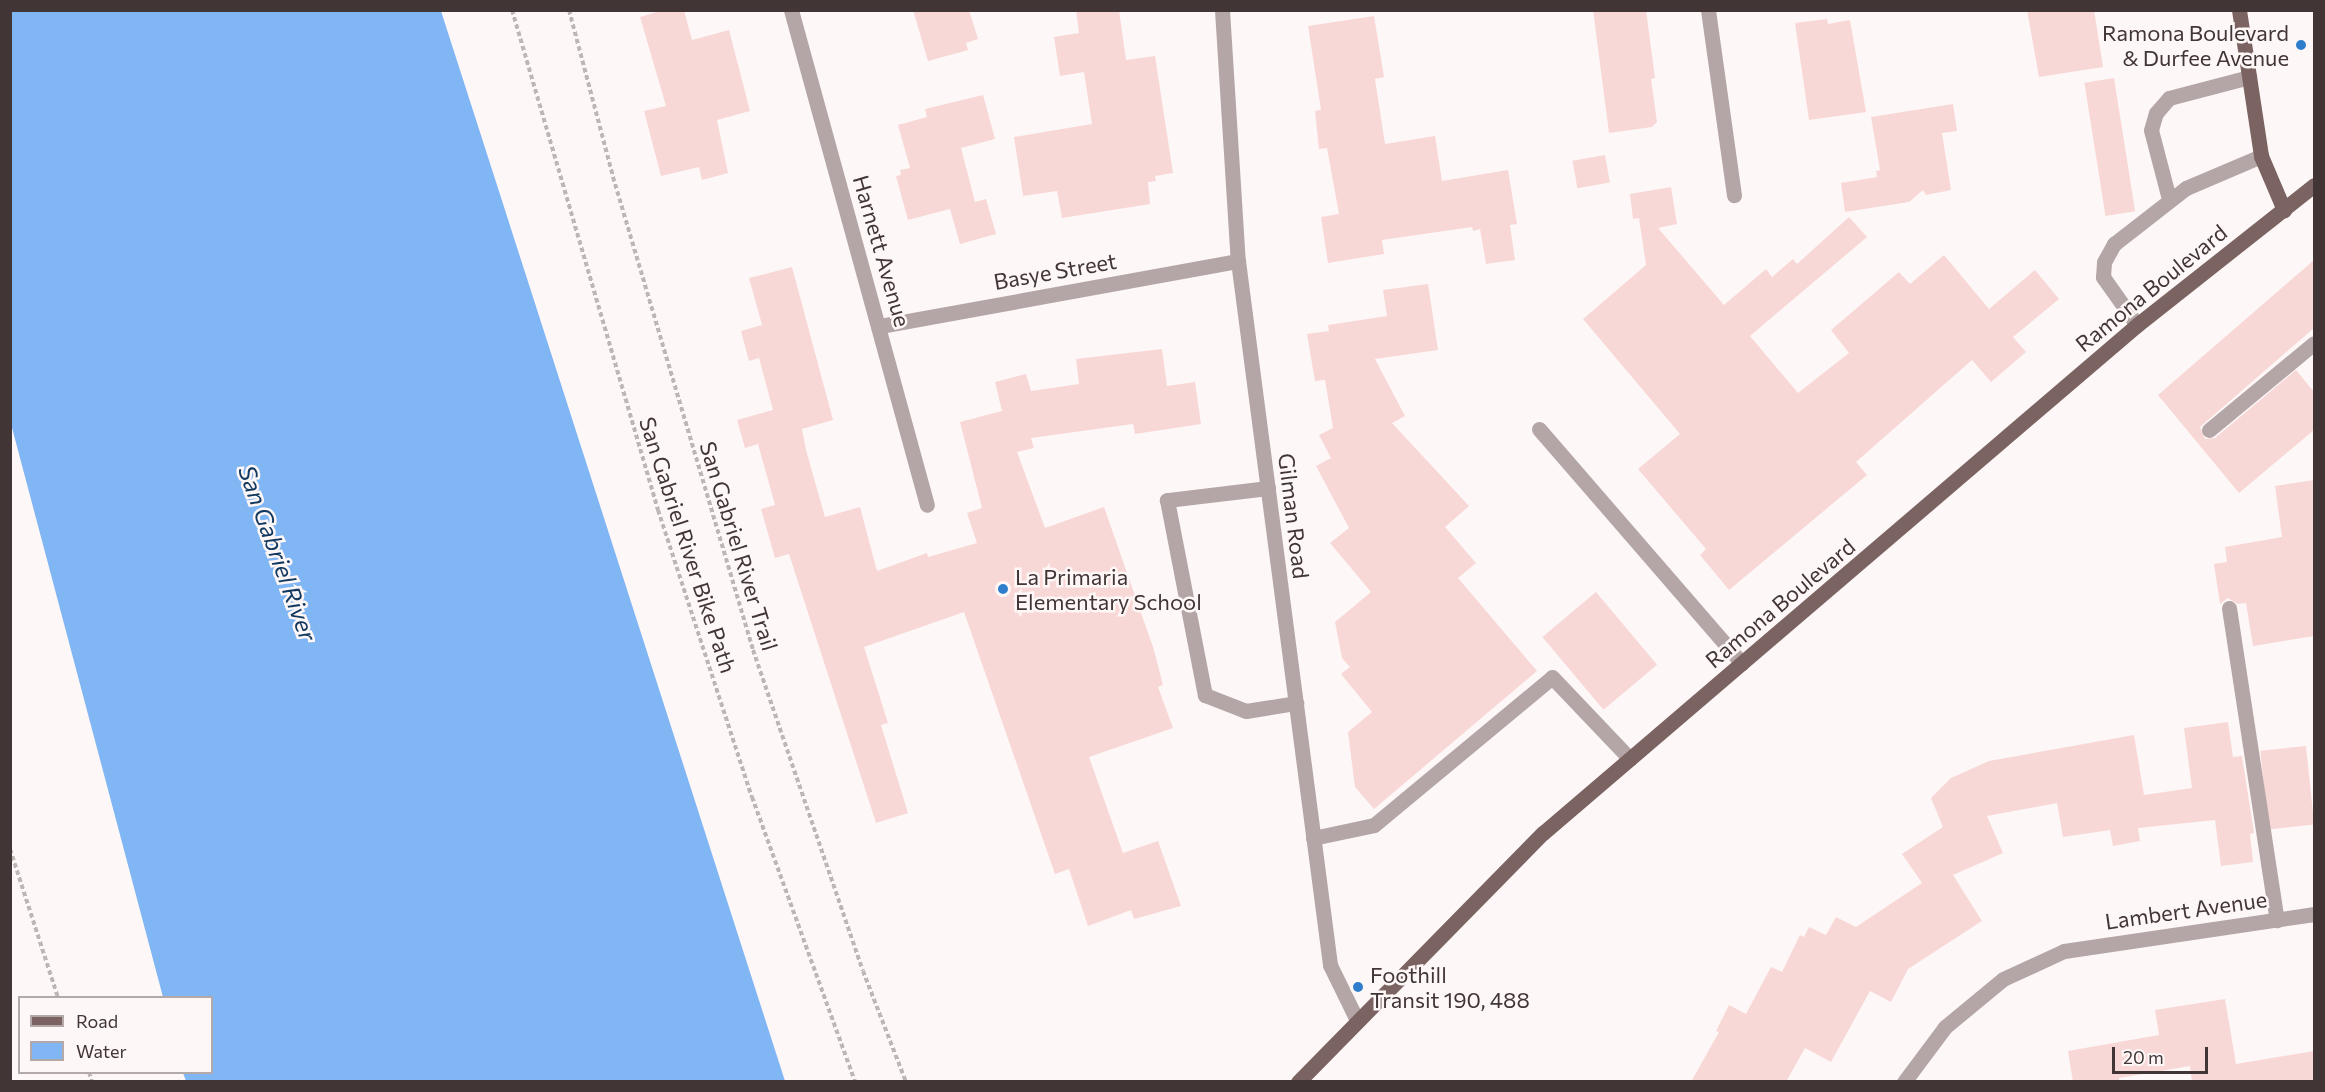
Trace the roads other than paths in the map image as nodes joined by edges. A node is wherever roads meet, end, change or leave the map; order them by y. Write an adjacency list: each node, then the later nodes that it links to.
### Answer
1 (791, 10): 13 (street, Harnett Avenue)
2 (1222, 10): 11 (street, Gilman Road)
3 (1708, 10): 8 (street)
4 (2239, 10): 5 (main road)
5 (2249, 76): 6 (main road); 9 (street)
6 (2261, 156): 9 (street); 10 (main road)
7 (2314, 185): 10 (main road, Ramona Boulevard)
8 (1734, 195)
9 (2169, 199): 12 (street)
10 (2284, 210): 12 (main road, Ramona Boulevard)
11 (1238, 261): 13 (street, Basye Street); 17 (street, Gilman Road)
12 (2137, 325): 20 (main road, Ramona Boulevard)
13 (880, 326): 18 (street, Harnett Avenue)
14 (2314, 343): 16 (street)
15 (1539, 429): 20 (street)
16 (2209, 430)
17 (1268, 488): 21 (street, Gilman Road); 21 (street)
18 (927, 505)
19 (2229, 608): 25 (street)
20 (1742, 663): 22 (main road, Ramona Boulevard)
21 (1296, 703): 23 (street, Gilman Road)
22 (1630, 759): 23 (street); 26 (main road, Ramona Boulevard)
23 (1313, 838): 26 (street, Gilman Road)
24 (2314, 915): 25 (street, Lambert Avenue)
25 (2277, 920): 28 (street, Lambert Avenue)
26 (1357, 1020): 27 (main road, Ramona Boulevard)
27 (1298, 1082)
28 (1905, 1082)

